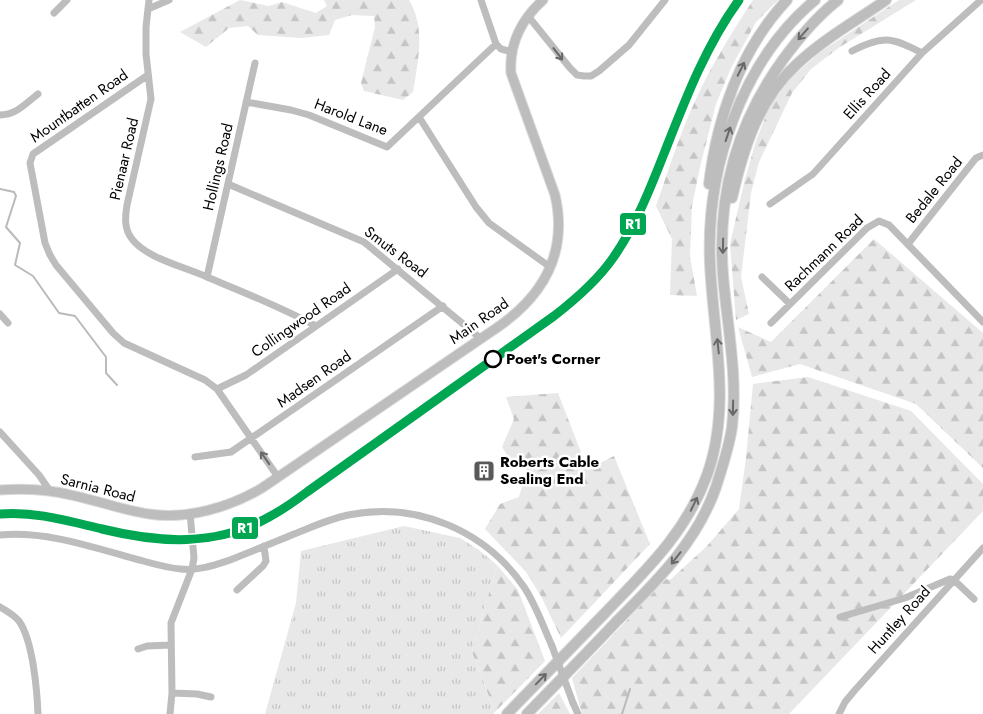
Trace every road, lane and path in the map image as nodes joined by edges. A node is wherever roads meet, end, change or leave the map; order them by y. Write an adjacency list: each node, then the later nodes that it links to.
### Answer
1 (67, 0): 13 (street)
2 (149, 0): 12 (street, Pienaar Road)
3 (169, 0): 12 (street)
4 (481, 0): 15 (street)
5 (543, 0): 14 (main road, Main Road)
6 (665, 0): 14 (street, one-way to 6)
7 (787, 0): 34 (highway, one-way to 7)
8 (816, 0): 34 (highway, one-way to 8)
9 (838, 0): 28 (highway, one-way to 28)
10 (886, 0): 28 (highway)
11 (981, 0): 18 (street, Ellis Road)
12 (148, 9): 20 (street, Pienaar Road)
13 (54, 13)
14 (528, 16): 17 (main road, Main Road)
15 (496, 44): 17 (street); 24 (street, Harold Lane)
16 (852, 51): 18 (street)
17 (512, 52): 30 (main road, Main Road)
18 (922, 53): 27 (street, Ellis Road)
19 (255, 63): 22 (street, Hollings Road)
20 (148, 74): 32 (street, Pienaar Road); 43 (street, Mountbatten Road)
21 (38, 94): 23 (street)
22 (246, 102): 24 (street, Harold Lane); 26 (street, Hollings Road)
23 (0, 115)
24 (419, 117): 30 (street)
25 (983, 155): 29 (street, Bedale Road)
26 (228, 184): 31 (street, Smuts Road); 32 (street, Hollings Road)
27 (770, 204)
28 (723, 225): 67 (highway, one-way to 67)
29 (908, 244): 35 (street, Rachmann Road); 38 (street, Rachmann Road)
30 (550, 267): 42 (main road, Main Road)
31 (398, 269): 36 (street, Smuts Road); 41 (street, Collingwood Road)
32 (207, 277): 41 (street, Pienaar Road)
33 (762, 277): 35 (street)
34 (713, 304): 66 (highway, one-way to 34)
35 (790, 304): 40 (street, Rachmann Road)
36 (443, 306): 42 (street, Smuts Road); 45 (street, Madsen Road)
37 (0, 314): 39 (street)
38 (983, 322)
39 (8, 323)
40 (771, 323)
41 (316, 326): 43 (street, Collingwood Road)
42 (480, 338): 47 (main road, Main Road)
43 (217, 390): 45 (street, Mountbatten Road)
44 (0, 432): 49 (street)
45 (252, 439): 46 (street, Madsen Road); 47 (street, Mountbatten Road, one-way to 45)
46 (195, 457)
47 (278, 477): 50 (main road, Main Road)
48 (0, 490): 49 (main road, Sarnia Road)
49 (50, 491): 50 (main road, Sarnia Road)
50 (190, 513): 54 (street)
51 (0, 536): 54 (street)
52 (264, 546): 54 (street); 56 (street); 68 (street, bridge)
53 (983, 548): 55 (street, Huntley Road)
54 (192, 569): 60 (street)
55 (954, 580): 57 (street); 59 (street); 69 (street, Huntley Road)
56 (237, 590)
57 (974, 599)
58 (0, 607): 64 (street)
59 (840, 617)
60 (170, 644): 61 (street); 62 (street)
61 (138, 649)
62 (172, 693): 63 (street); 65 (street)
63 (211, 697)
64 (38, 714)
65 (170, 714)
66 (508, 714)
67 (527, 714)
68 (578, 714)
69 (839, 714)

